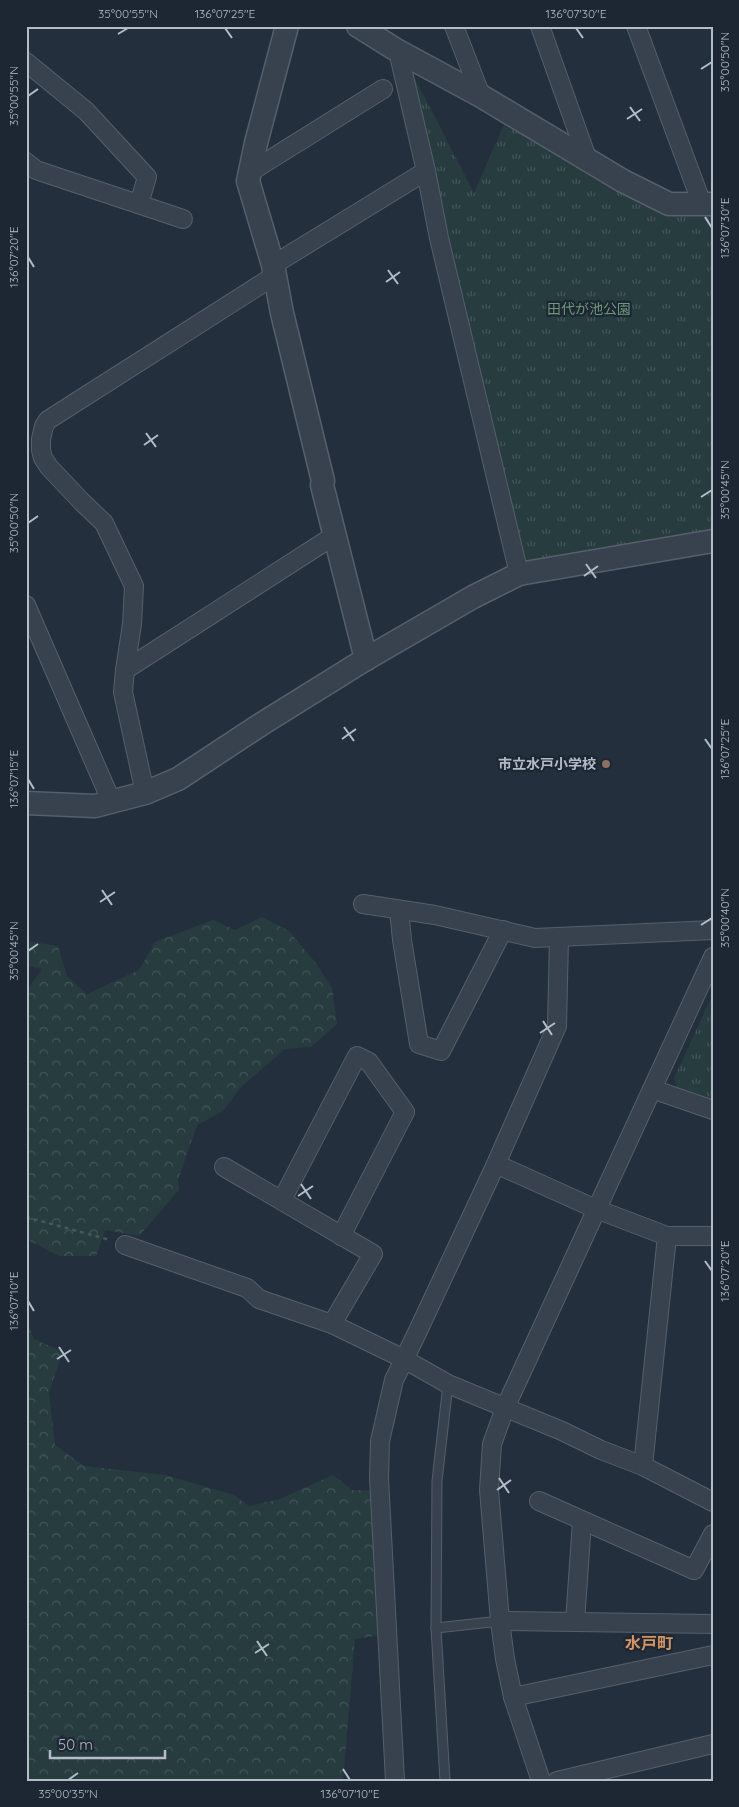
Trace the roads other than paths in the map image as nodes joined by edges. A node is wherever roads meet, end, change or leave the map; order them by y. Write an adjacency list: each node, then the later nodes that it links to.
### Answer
1 (286, 26): 13 (street)
2 (358, 26): 6 (street)
3 (454, 26): 9 (street)
4 (540, 26): 10 (street)
5 (636, 26): 15 (street)
6 (398, 51): 9 (street); 12 (street)
7 (26, 62): 14 (street)
8 (383, 90): 13 (street)
9 (481, 96): 10 (street)
10 (587, 158): 15 (street)
11 (26, 162): 14 (street)
12 (426, 171): 17 (street); 20 (street)
13 (250, 172): 17 (street)
14 (139, 204): 16 (street)
15 (708, 204)
16 (183, 219)
17 (273, 270): 18 (street); 23 (street)
18 (335, 535): 22 (street); 23 (street)
19 (713, 541): 20 (street)
20 (519, 574): 22 (street)
21 (26, 606): 26 (street)
22 (366, 659): 24 (street)
23 (125, 670): 24 (street)
24 (145, 793): 26 (street)
25 (26, 803): 26 (street)
26 (112, 803)
27 (363, 904): 28 (street)
28 (399, 910): 29 (street); 29 (street)
29 (503, 930): 31 (street)
30 (713, 930): 31 (street)
31 (559, 938): 35 (street)
32 (713, 956): 33 (street)
33 (652, 1088): 34 (street); 38 (street)
34 (713, 1110)
35 (496, 1164): 38 (street); 44 (street)
36 (224, 1167): 37 (street)
37 (282, 1200): 39 (street); 39 (street)
38 (596, 1209): 40 (street); 46 (street)
39 (341, 1236): 43 (street)
40 (667, 1236): 41 (street); 47 (street)
41 (713, 1236)
42 (125, 1245): 43 (street)
43 (332, 1324): 44 (street)
44 (404, 1359): 45 (street); 59 (street)
45 (448, 1384): 46 (street); 55 (lane)
46 (505, 1408): 47 (street); 52 (street)
47 (643, 1466): 49 (street)
48 (539, 1501): 50 (street)
49 (713, 1502)
50 (582, 1521): 51 (street); 53 (street)
51 (713, 1534)
52 (500, 1621): 53 (street); 55 (lane); 57 (street)
53 (575, 1622): 54 (street)
54 (713, 1624)
55 (436, 1628): 60 (lane)
56 (713, 1655): 57 (street)
57 (513, 1697): 61 (street)
58 (713, 1744): 62 (street)
59 (395, 1781)
60 (446, 1781)
61 (541, 1781)
62 (557, 1781)

